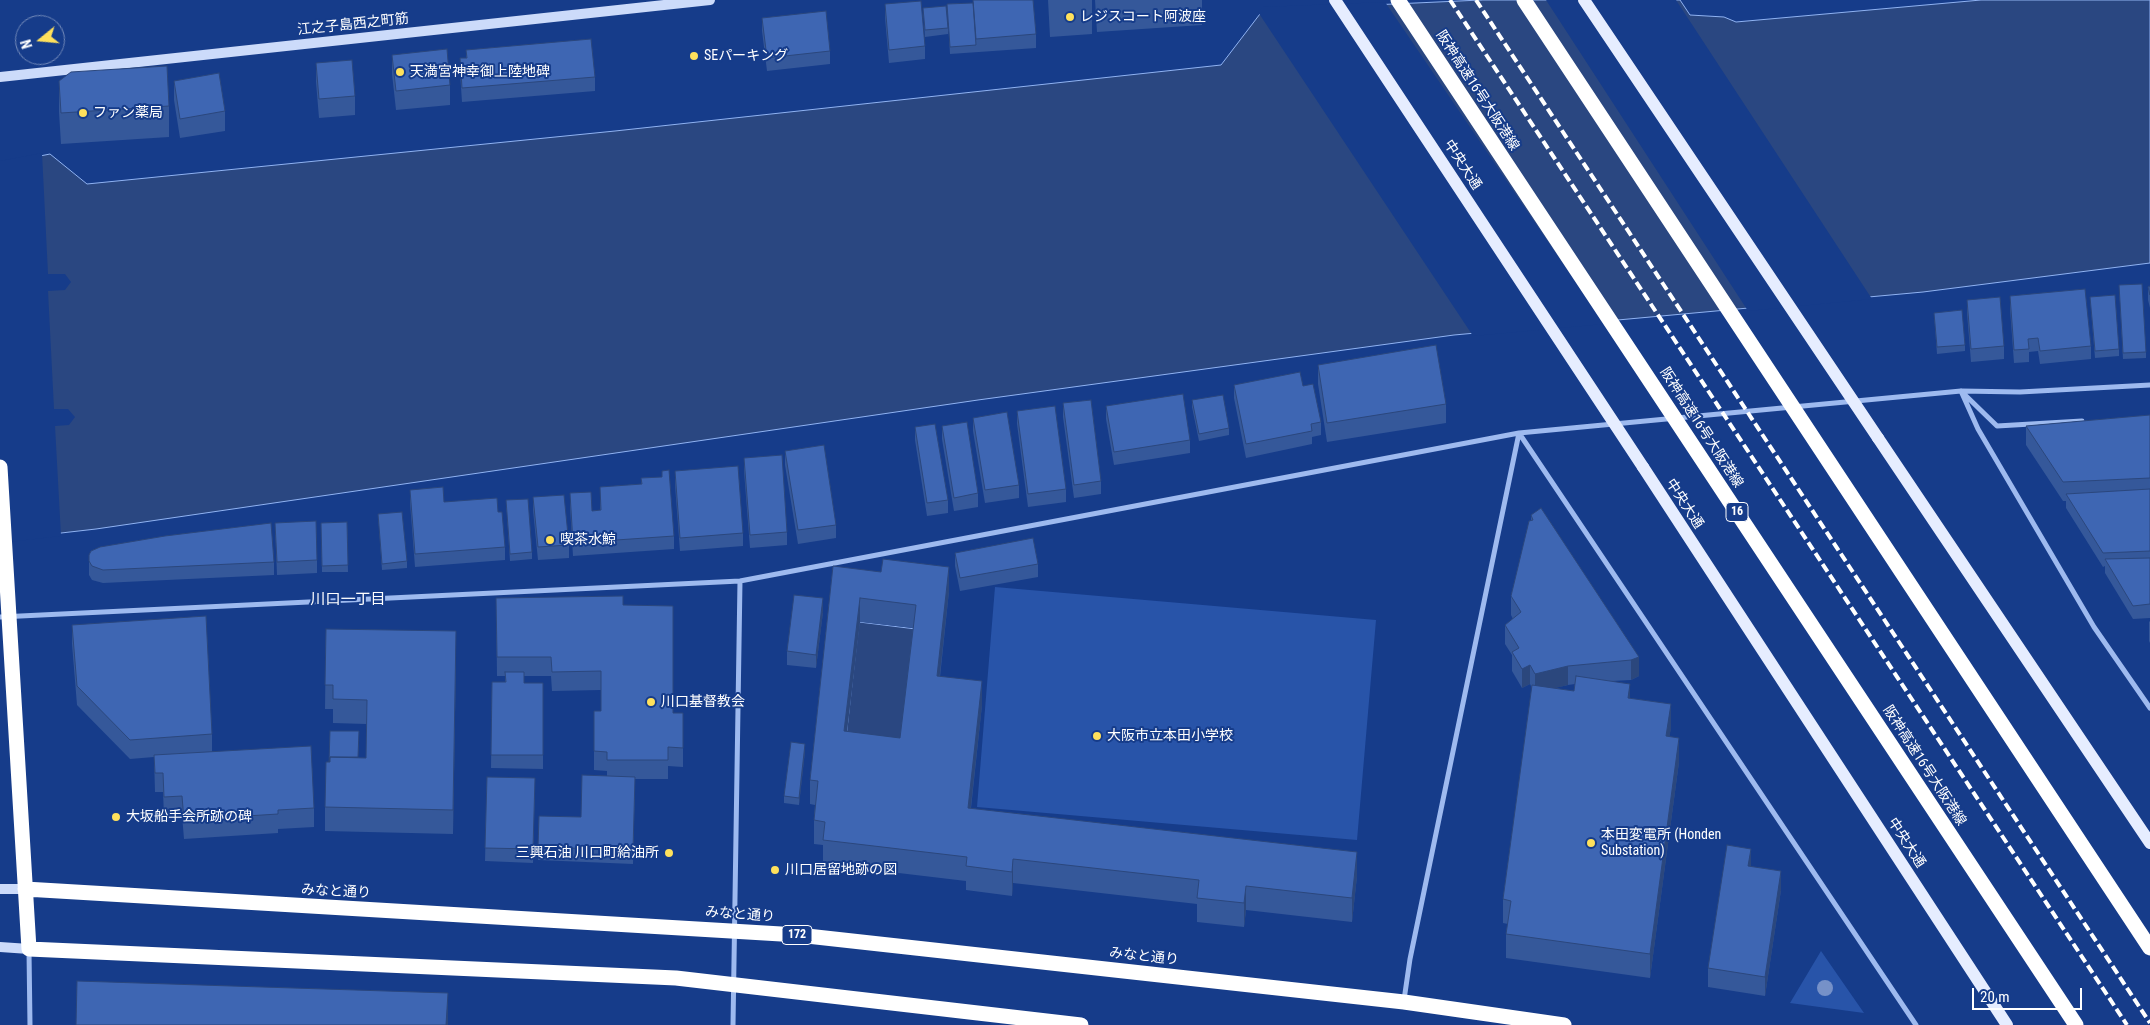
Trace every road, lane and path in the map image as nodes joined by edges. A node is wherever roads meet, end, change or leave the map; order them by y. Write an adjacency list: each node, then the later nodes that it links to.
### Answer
1 (710, 0): 6 (street, 江之子島西之町筋)
2 (1335, 0): 29 (main road, 中央大通, bridge)
3 (1398, 0): 30 (highway, 阪神高速16号大阪港線 / 16, bridge)
4 (1524, 0): 21 (highway, bridge)
5 (1584, 0): 15 (main road, bridge)
6 (0, 77)
7 (2150, 384): 8 (street)
8 (1961, 391): 9 (street); 10 (street); 14 (street)
9 (2084, 421)
10 (1519, 433): 12 (street); 23 (street); 28 (street)
11 (0, 466): 13 (highway)
12 (740, 580): 13 (street); 18 (street)
13 (4, 617): 17 (highway)
14 (2150, 708)
15 (2150, 843)
16 (0, 889): 17 (street, みなと通り)
17 (25, 890): 18 (highway, みなと通り / 172); 20 (highway)
18 (735, 932): 22 (street); 23 (highway, みなと通り / 172)
19 (0, 947): 20 (street)
20 (29, 948): 22 (highway); 24 (street)
21 (2150, 948)
22 (734, 984): 25 (street); 26 (highway)
23 (1404, 1002): 27 (highway, みなと通り / 172)
24 (30, 1025)
25 (733, 1025)
26 (1081, 1025)
27 (1564, 1025)
28 (1916, 1025)
29 (2007, 1025)
30 (2076, 1025)

